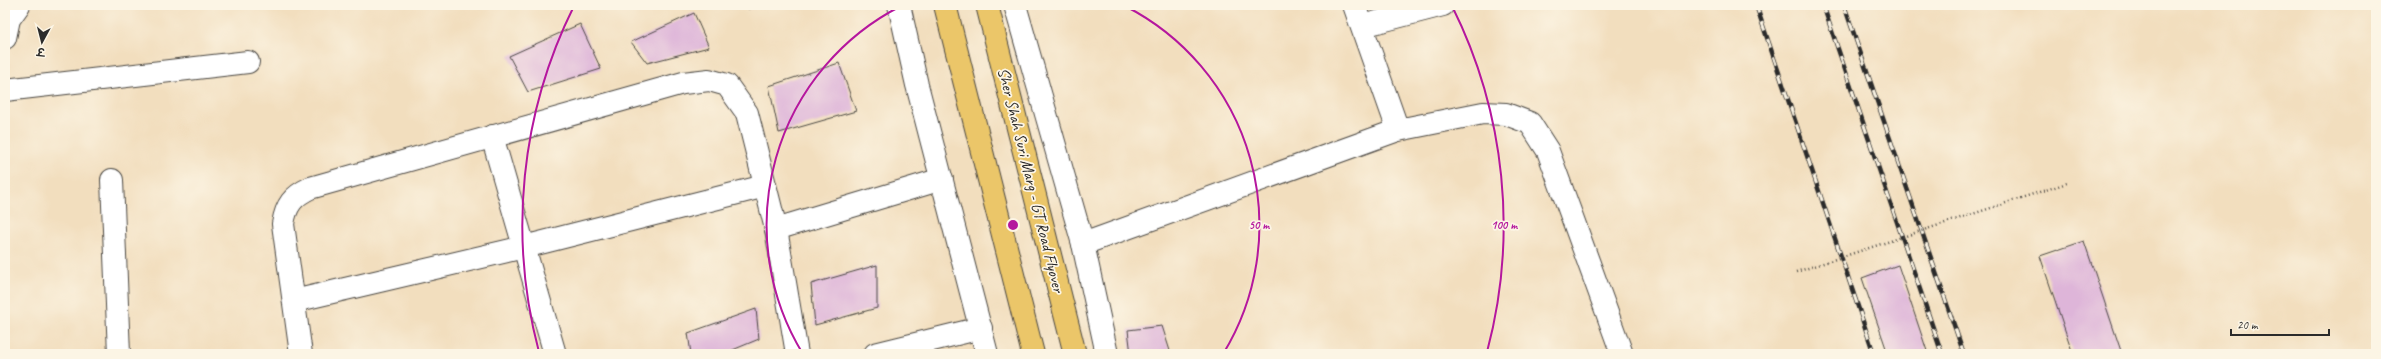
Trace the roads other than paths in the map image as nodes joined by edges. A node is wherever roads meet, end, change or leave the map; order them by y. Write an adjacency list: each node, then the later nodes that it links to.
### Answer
1 (19, 5): 9 (street)
2 (899, 5): 15 (street)
3 (945, 5): 28 (main road)
4 (987, 5): 29 (main road, Sher Shah Suri Marg - GT Road Flyover)
5 (1015, 5): 18 (street)
6 (1354, 5): 8 (street)
7 (1443, 5): 8 (street)
8 (1362, 26): 12 (street)
9 (5, 38)
10 (248, 62): 11 (street)
11 (5, 90)
12 (1398, 130): 18 (street); 31 (street)
13 (492, 136): 16 (street); 19 (street); 20 (street)
14 (112, 180): 22 (street)
15 (942, 180): 17 (street); 21 (street)
16 (765, 186): 17 (street); 19 (street)
17 (776, 230): 25 (street)
18 (1083, 244): 30 (street)
19 (524, 247): 20 (street); 24 (street)
20 (294, 301): 23 (street)
21 (980, 328): 26 (street); 27 (street)
22 (119, 354)
23 (301, 354)
24 (556, 354)
25 (797, 354)
26 (875, 354)
27 (987, 354)
28 (1033, 354)
29 (1075, 354)
30 (1108, 354)
31 (1622, 354)

